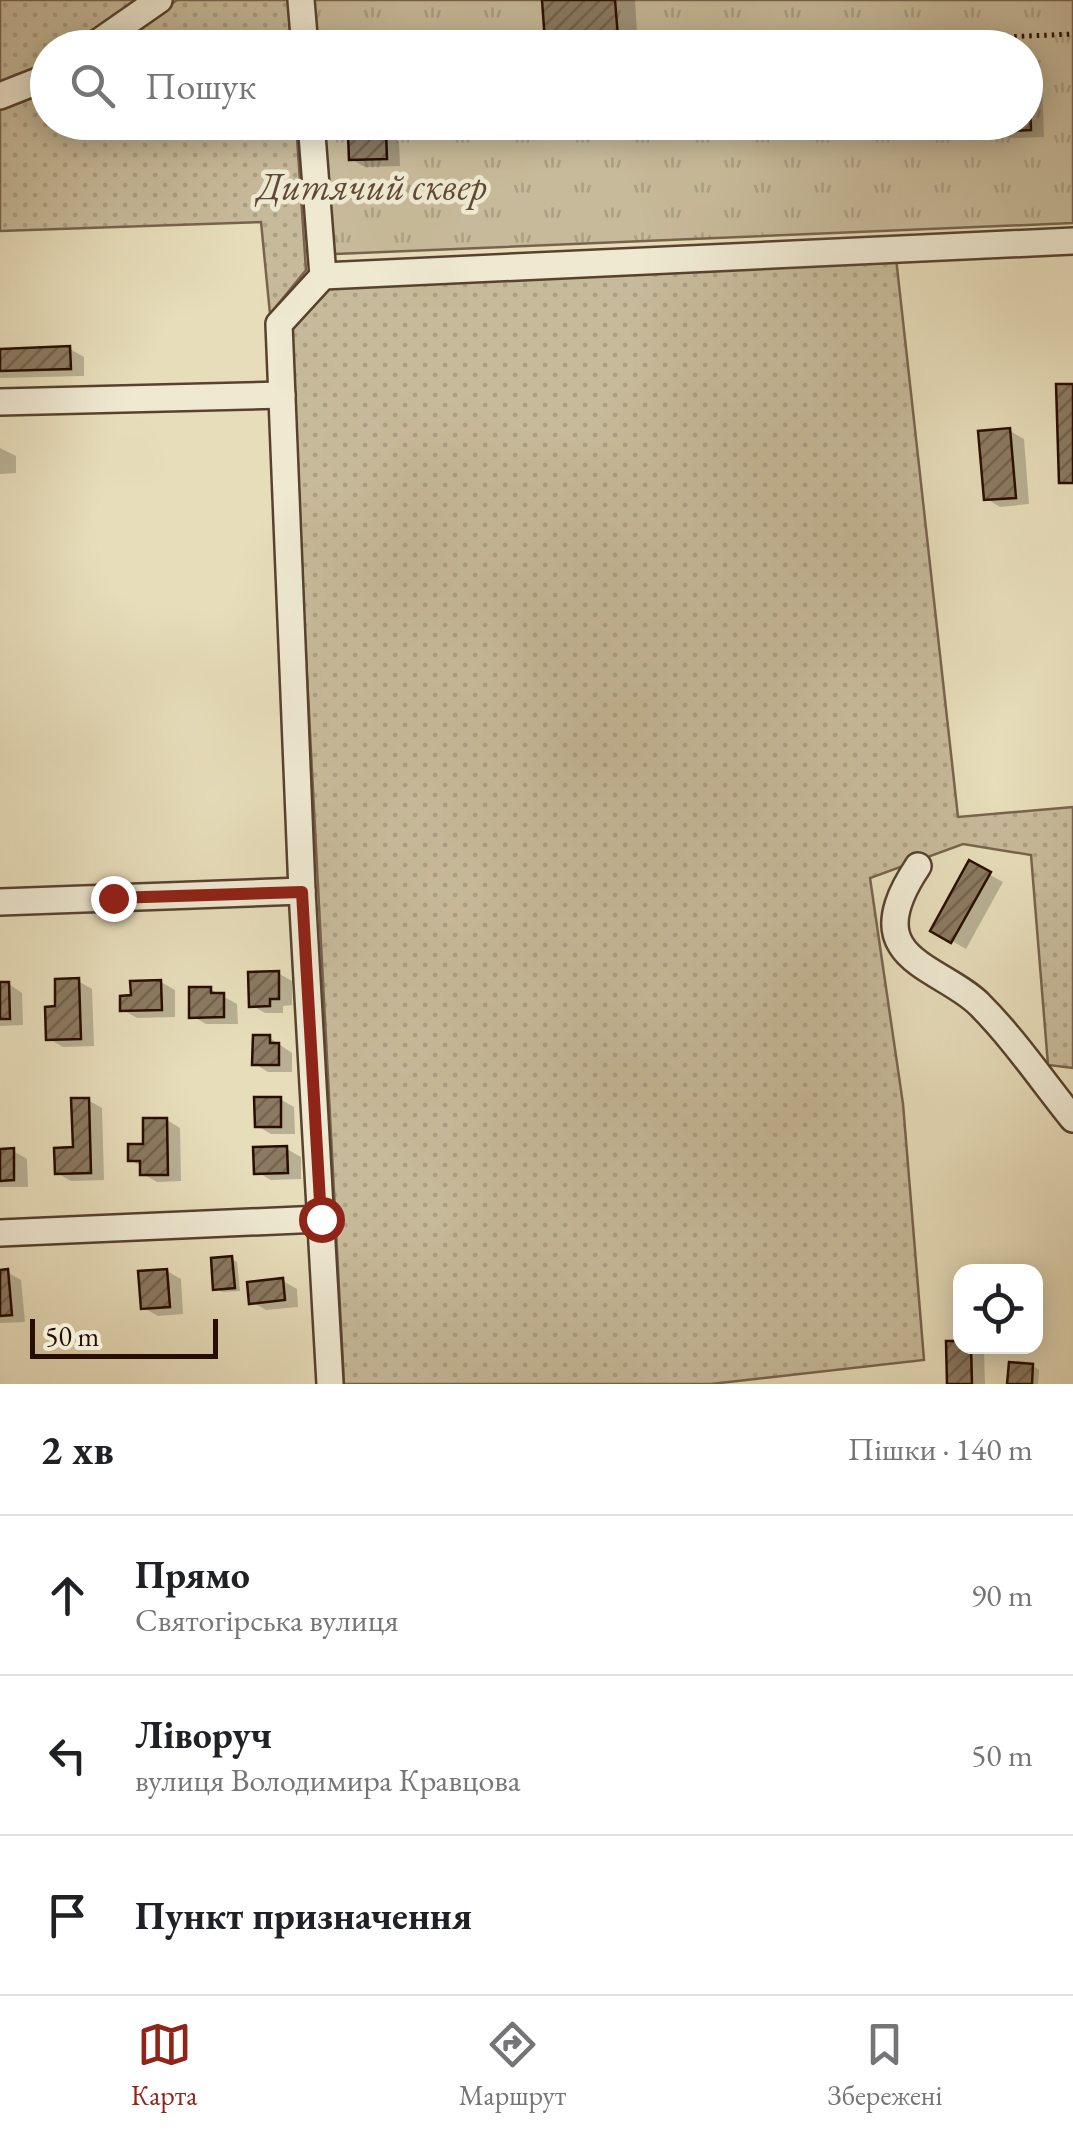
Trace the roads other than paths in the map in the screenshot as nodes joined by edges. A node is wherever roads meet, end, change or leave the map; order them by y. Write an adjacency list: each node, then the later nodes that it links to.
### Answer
1 (159, 0): 3 (street)
2 (301, 0): 4 (street)
3 (116, 30)
4 (303, 30)
5 (30, 84): 6 (street)
6 (0, 96)
7 (312, 140): 9 (street)
8 (1073, 241): 9 (street)
9 (323, 276): 10 (street)
10 (282, 394): 11 (street); 13 (street)
11 (0, 402)
12 (918, 866): 15 (street)
13 (302, 892): 14 (street); 16 (street)
14 (0, 902)
15 (1073, 1119)
16 (321, 1219): 17 (street); 18 (street)
17 (0, 1234)
18 (330, 1384)

